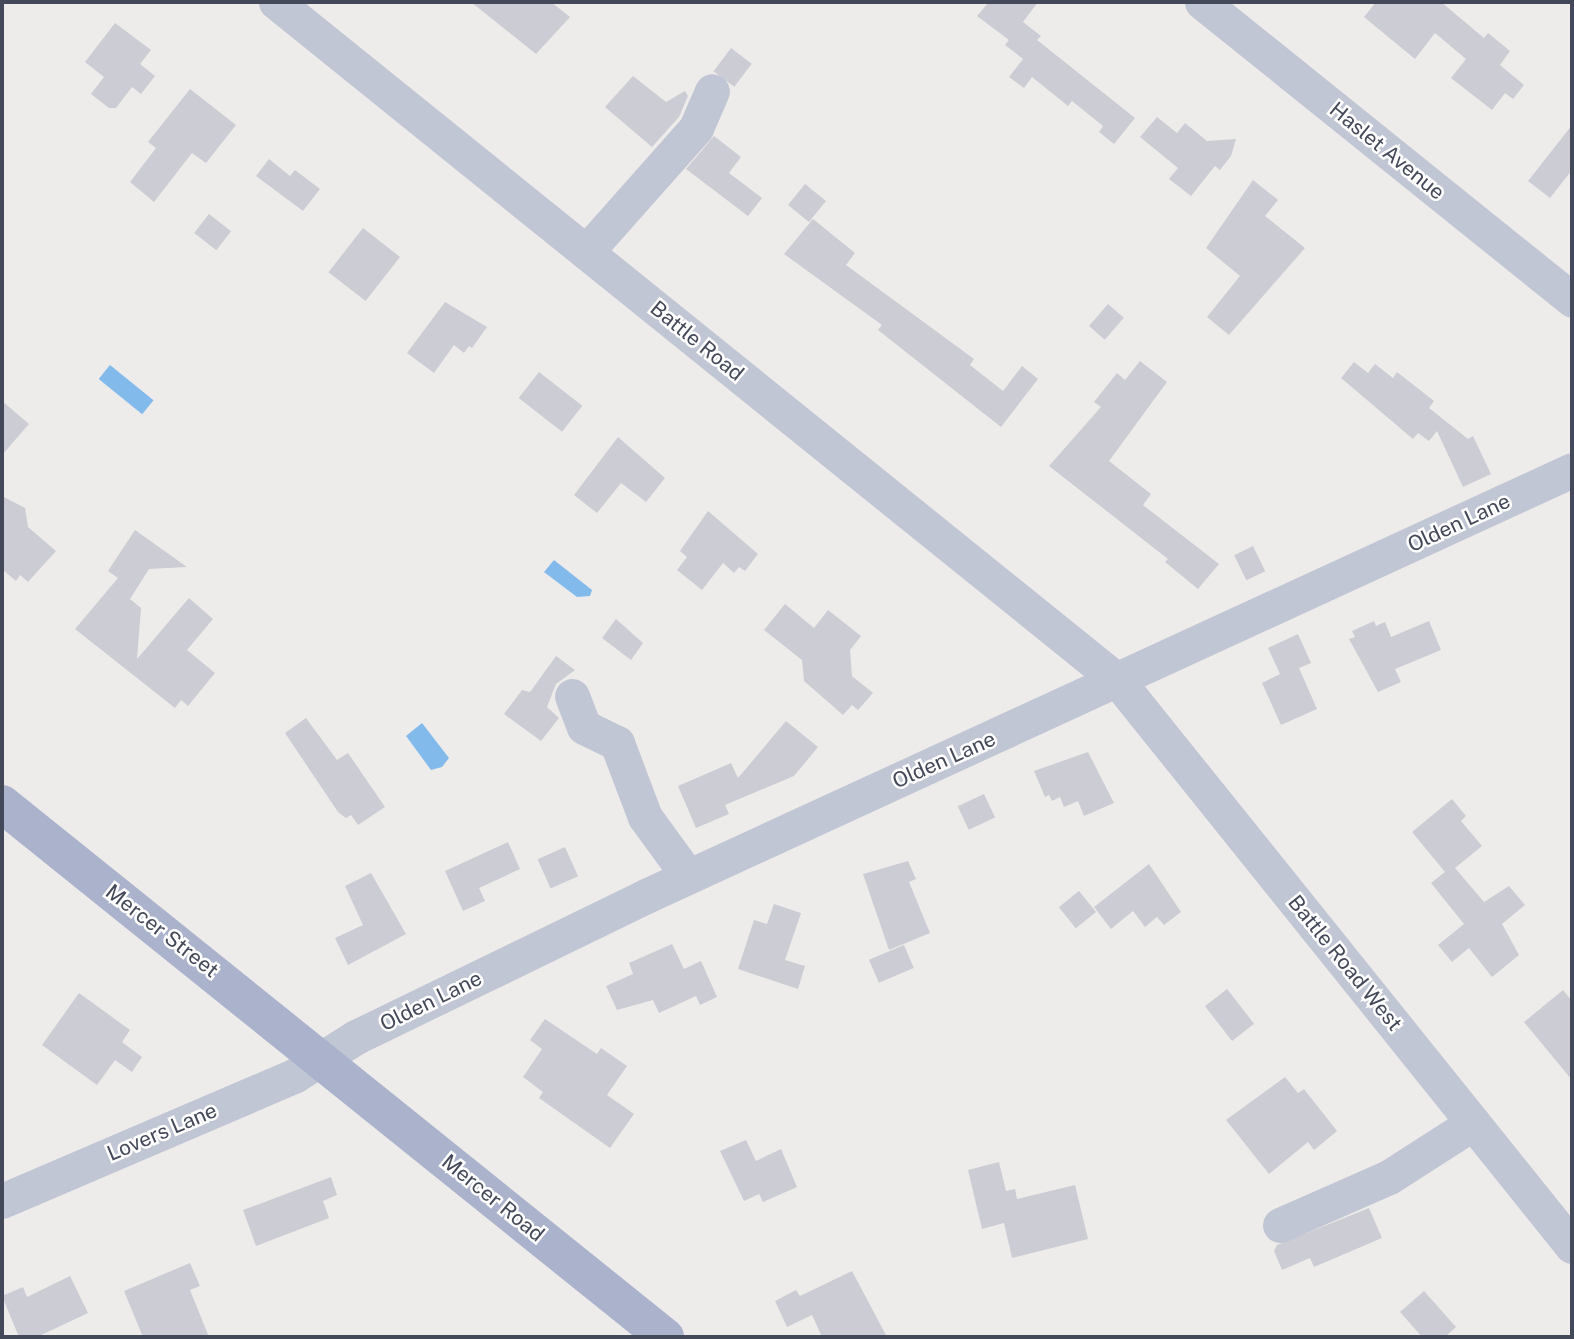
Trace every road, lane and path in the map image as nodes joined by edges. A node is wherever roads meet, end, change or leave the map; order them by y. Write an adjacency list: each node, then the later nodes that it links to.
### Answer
1 (276, 2): 4 (street, Battle Road)
2 (1202, 2): 5 (street, Haslet Avenue)
3 (712, 91): 4 (street)
4 (586, 252): 7 (street, Battle Road)
5 (1572, 300)
6 (1572, 470): 7 (street, Olden Lane)
7 (1118, 681): 10 (street, Olden Lane); 12 (street, Battle Road West)
8 (572, 696): 10 (street)
9 (2, 804): 11 (main road, Mercer Street)
10 (688, 876): 11 (street, Olden Lane)
11 (321, 1059): 13 (street, Lovers Lane); 16 (main road, Mercer Road)
12 (1473, 1123): 14 (street); 15 (street, Battle Road West)
13 (2, 1201)
14 (1280, 1225)
15 (1572, 1246)
16 (665, 1337)

